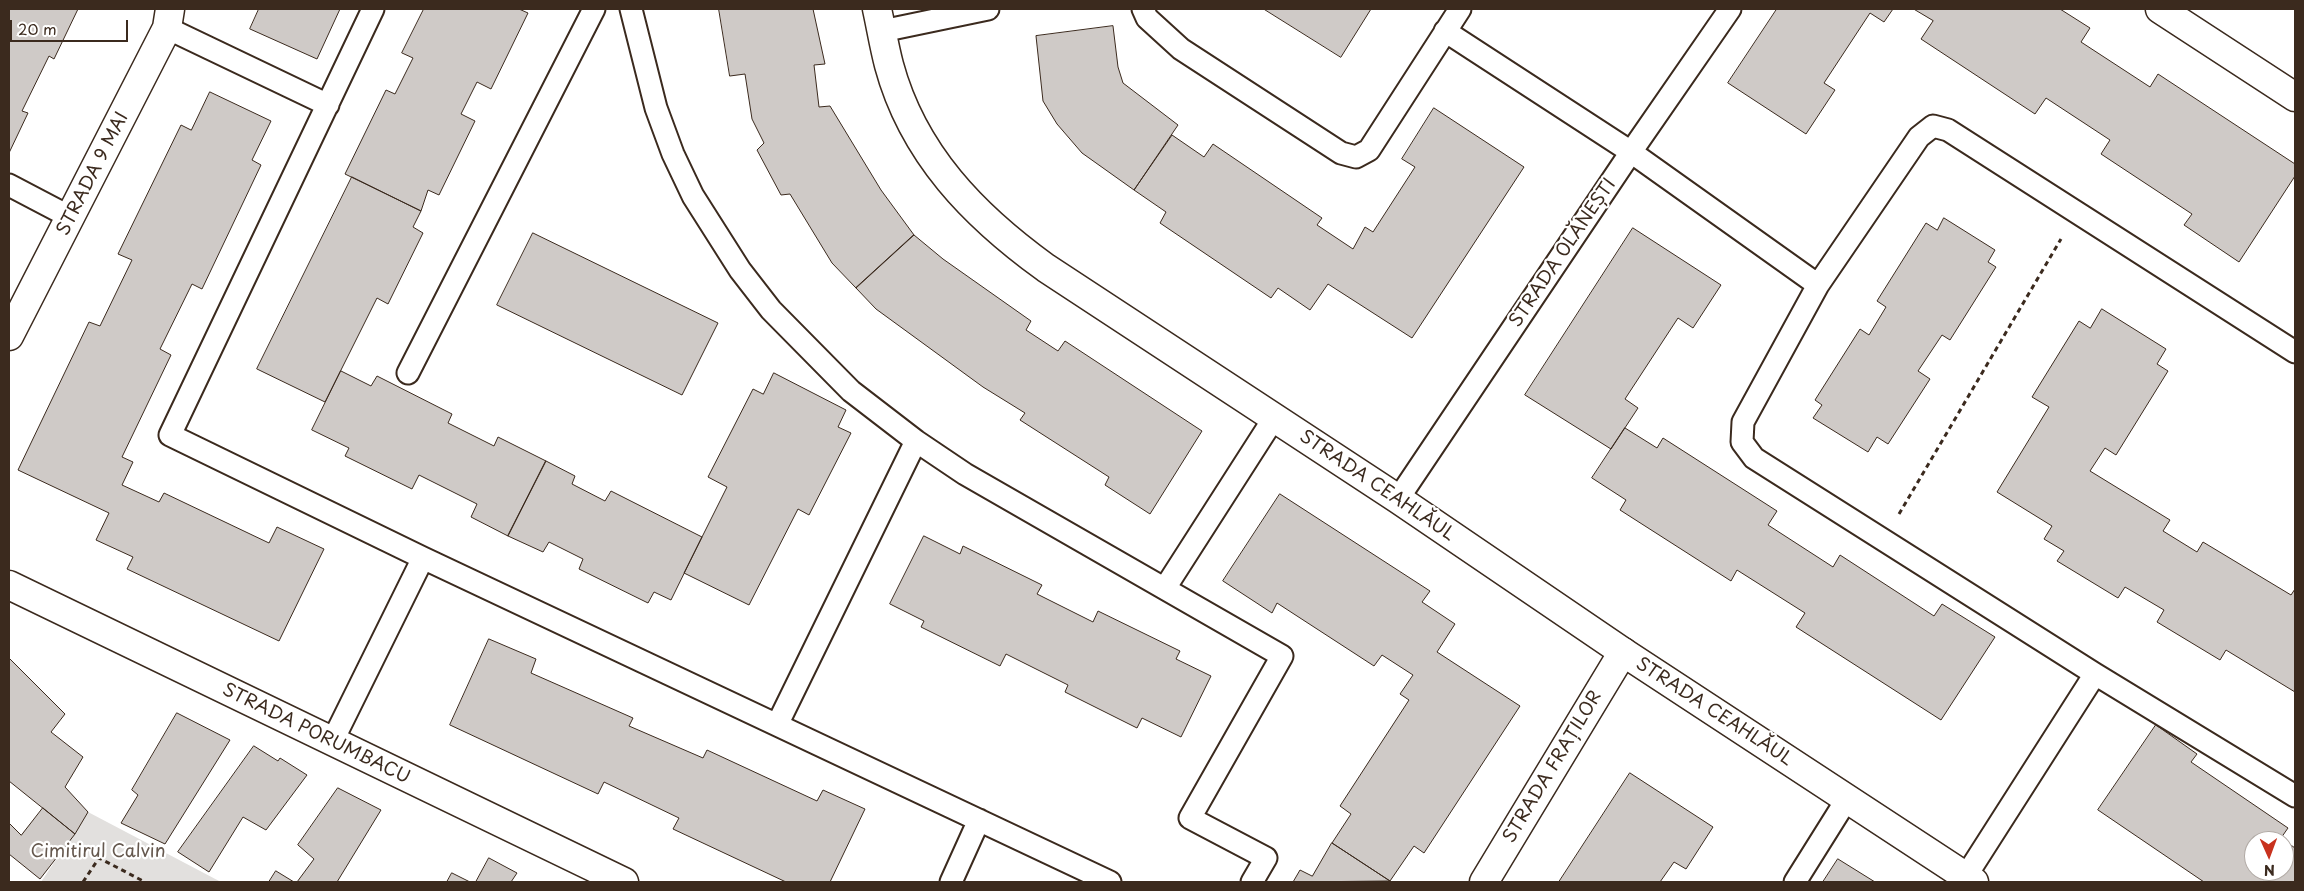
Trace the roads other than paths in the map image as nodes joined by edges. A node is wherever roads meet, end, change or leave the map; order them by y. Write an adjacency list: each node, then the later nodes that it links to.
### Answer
1 (374, 9): 13 (lane)
2 (594, 9): 20 (lane)
3 (631, 9): 22 (lane)
4 (988, 9): 10 (lane)
5 (1144, 9): 11 (lane)
6 (1460, 9): 11 (lane)
7 (1730, 9): 14 (lane, STRADA OLĂNEȘTI)
8 (2160, 9): 12 (street)
9 (169, 18): 13 (lane); 16 (street, STRADA 9 MAI)
10 (879, 20): 21 (street, STRADA CEAHLĂUL)
11 (1445, 31): 14 (lane)
12 (2295, 97)
13 (328, 105): 24 (lane)
14 (1631, 152): 17 (lane); 23 (lane, STRADA OLĂNEȘTI)
15 (9, 185): 16 (lane)
16 (70, 217): 18 (street, STRADA 9 MAI)
17 (1818, 285): 19 (lane); 28 (lane)
18 (9, 336)
19 (2295, 352)
20 (408, 373)
21 (1274, 418): 23 (street, STRADA CEAHLĂUL); 26 (lane)
22 (916, 441): 26 (lane); 29 (lane)
23 (1398, 499): 27 (street, STRADA CEAHLĂUL)
24 (423, 558): 29 (lane); 30 (lane)
25 (9, 585): 30 (street, STRADA PORUMBACU)
26 (1164, 588): 38 (lane)
27 (1623, 652): 32 (street, STRADA CEAHLĂUL); 39 (street, STRADA FRAȚILOR)
28 (2095, 674): 31 (lane); 34 (lane)
29 (777, 725): 33 (lane)
30 (332, 742): 35 (street, STRADA PORUMBACU)
31 (2295, 796)
32 (1847, 799): 34 (street, STRADA CEAHLĂUL); 40 (lane)
33 (979, 820): 36 (lane); 37 (lane)
34 (1970, 879)
35 (624, 882)
36 (951, 882)
37 (1110, 882)
38 (1252, 882)
39 (1484, 882)
40 (1795, 882)

